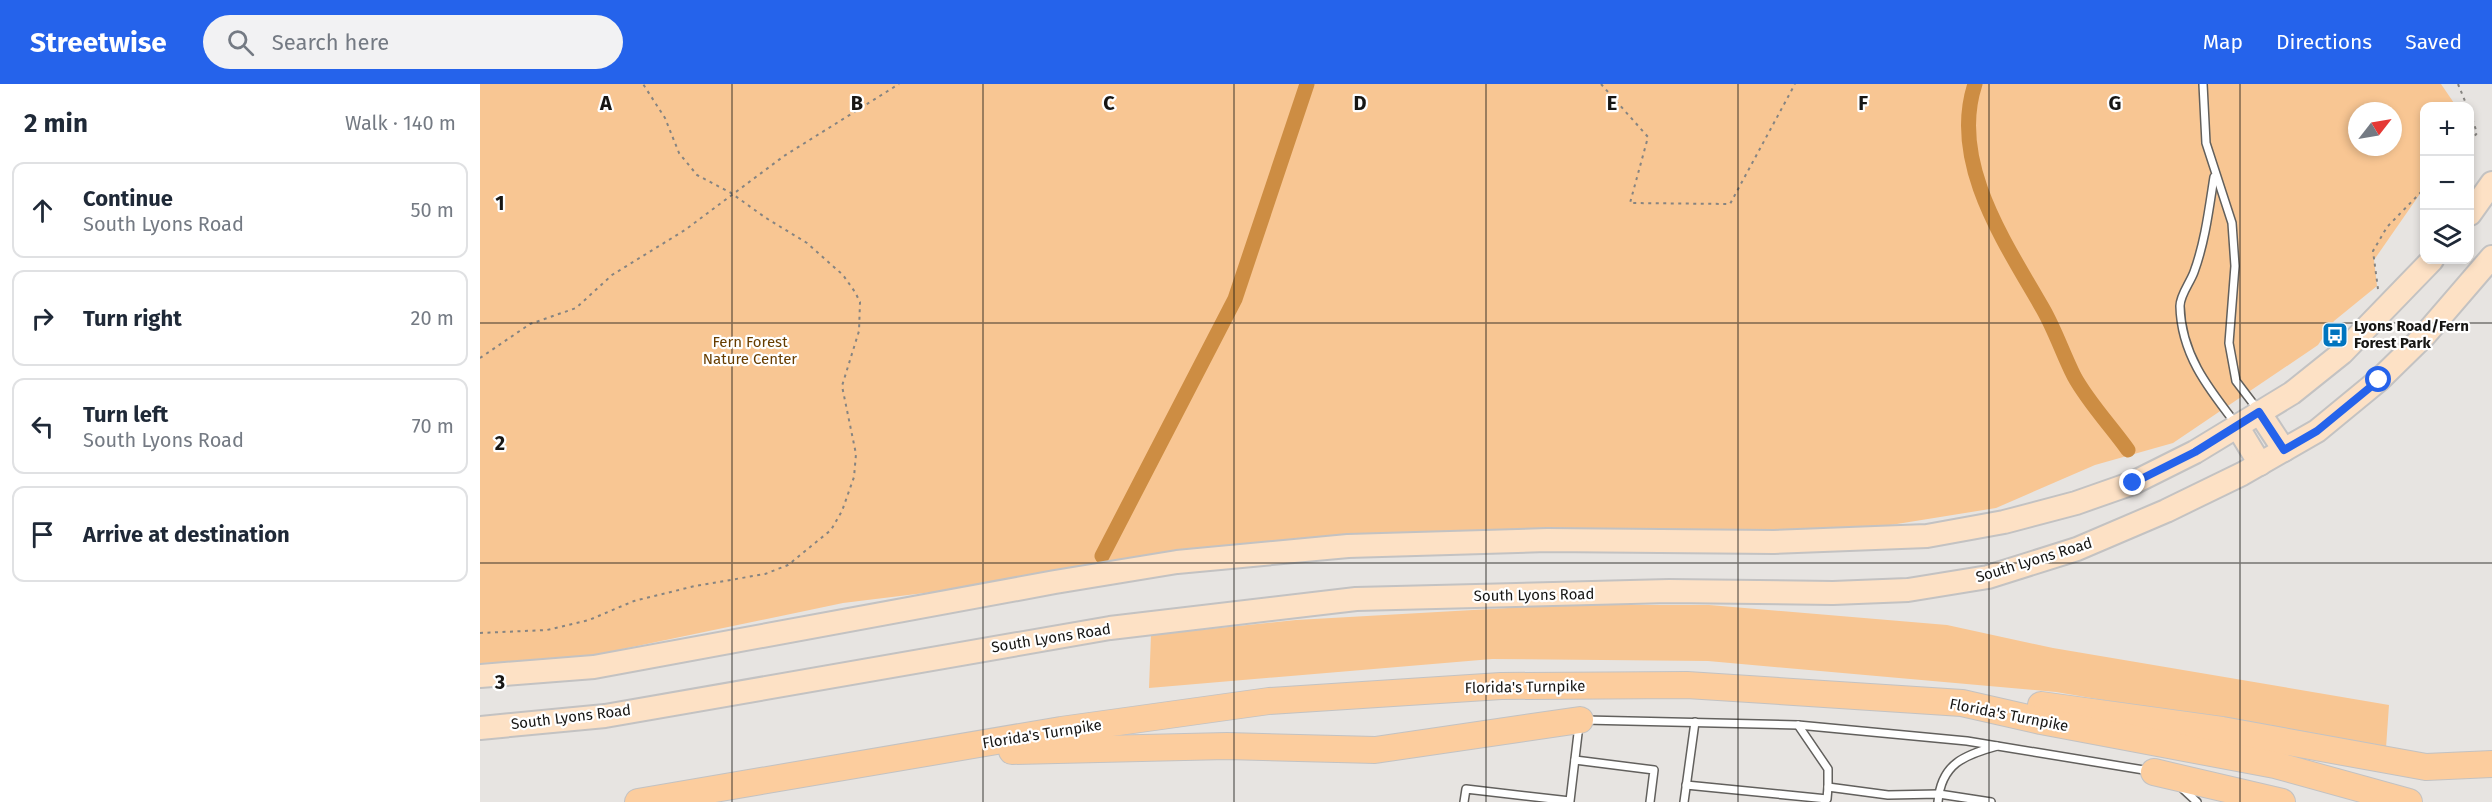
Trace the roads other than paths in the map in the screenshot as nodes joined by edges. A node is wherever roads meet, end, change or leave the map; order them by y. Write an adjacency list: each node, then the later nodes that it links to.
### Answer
1 (2203, 84): 2 (lane)
2 (2215, 175): 9 (lane); 10 (lane)
3 (2492, 183): 4 (main road)
4 (2472, 210)
5 (2492, 257): 8 (main road, South Lyons Road)
6 (2428, 264): 9 (main road)
7 (2492, 282): 8 (main road)
8 (2404, 355): 11 (main road, South Lyons Road)
9 (2259, 412): 10 (main road); 11 (main road)
10 (2237, 426): 12 (main road); 13 (main road)
11 (2284, 450): 12 (main road, South Lyons Road)
12 (2260, 464): 18 (main road, South Lyons Road)
13 (480, 676)
14 (1962, 703): 20 (highway, Florida's Turnpike); 22 (highway); 36 (highway, Florida's Turnpike)
15 (1580, 720): 16 (lane); 20 (highway); 21 (lane)
16 (1695, 722): 17 (lane); 24 (lane)
17 (1798, 725): 19 (lane); 25 (lane)
18 (480, 728)
19 (1999, 745): 23 (lane); 26 (lane)
20 (964, 747): 29 (highway, Florida's Turnpike)
21 (1575, 760): 30 (lane); 31 (lane)
22 (2492, 764)
23 (2154, 772): 34 (lane); 35 (highway)
24 (1686, 785): 28 (lane); 32 (lane)
25 (1828, 787): 27 (lane); 28 (lane)
26 (1939, 798): 27 (lane); 33 (lane)
27 (1888, 799)
28 (1827, 801)
29 (638, 802)
30 (1464, 802)
31 (1650, 802)
32 (1684, 802)
33 (1991, 802)
34 (2197, 802)
35 (2282, 802)
36 (2409, 802)

